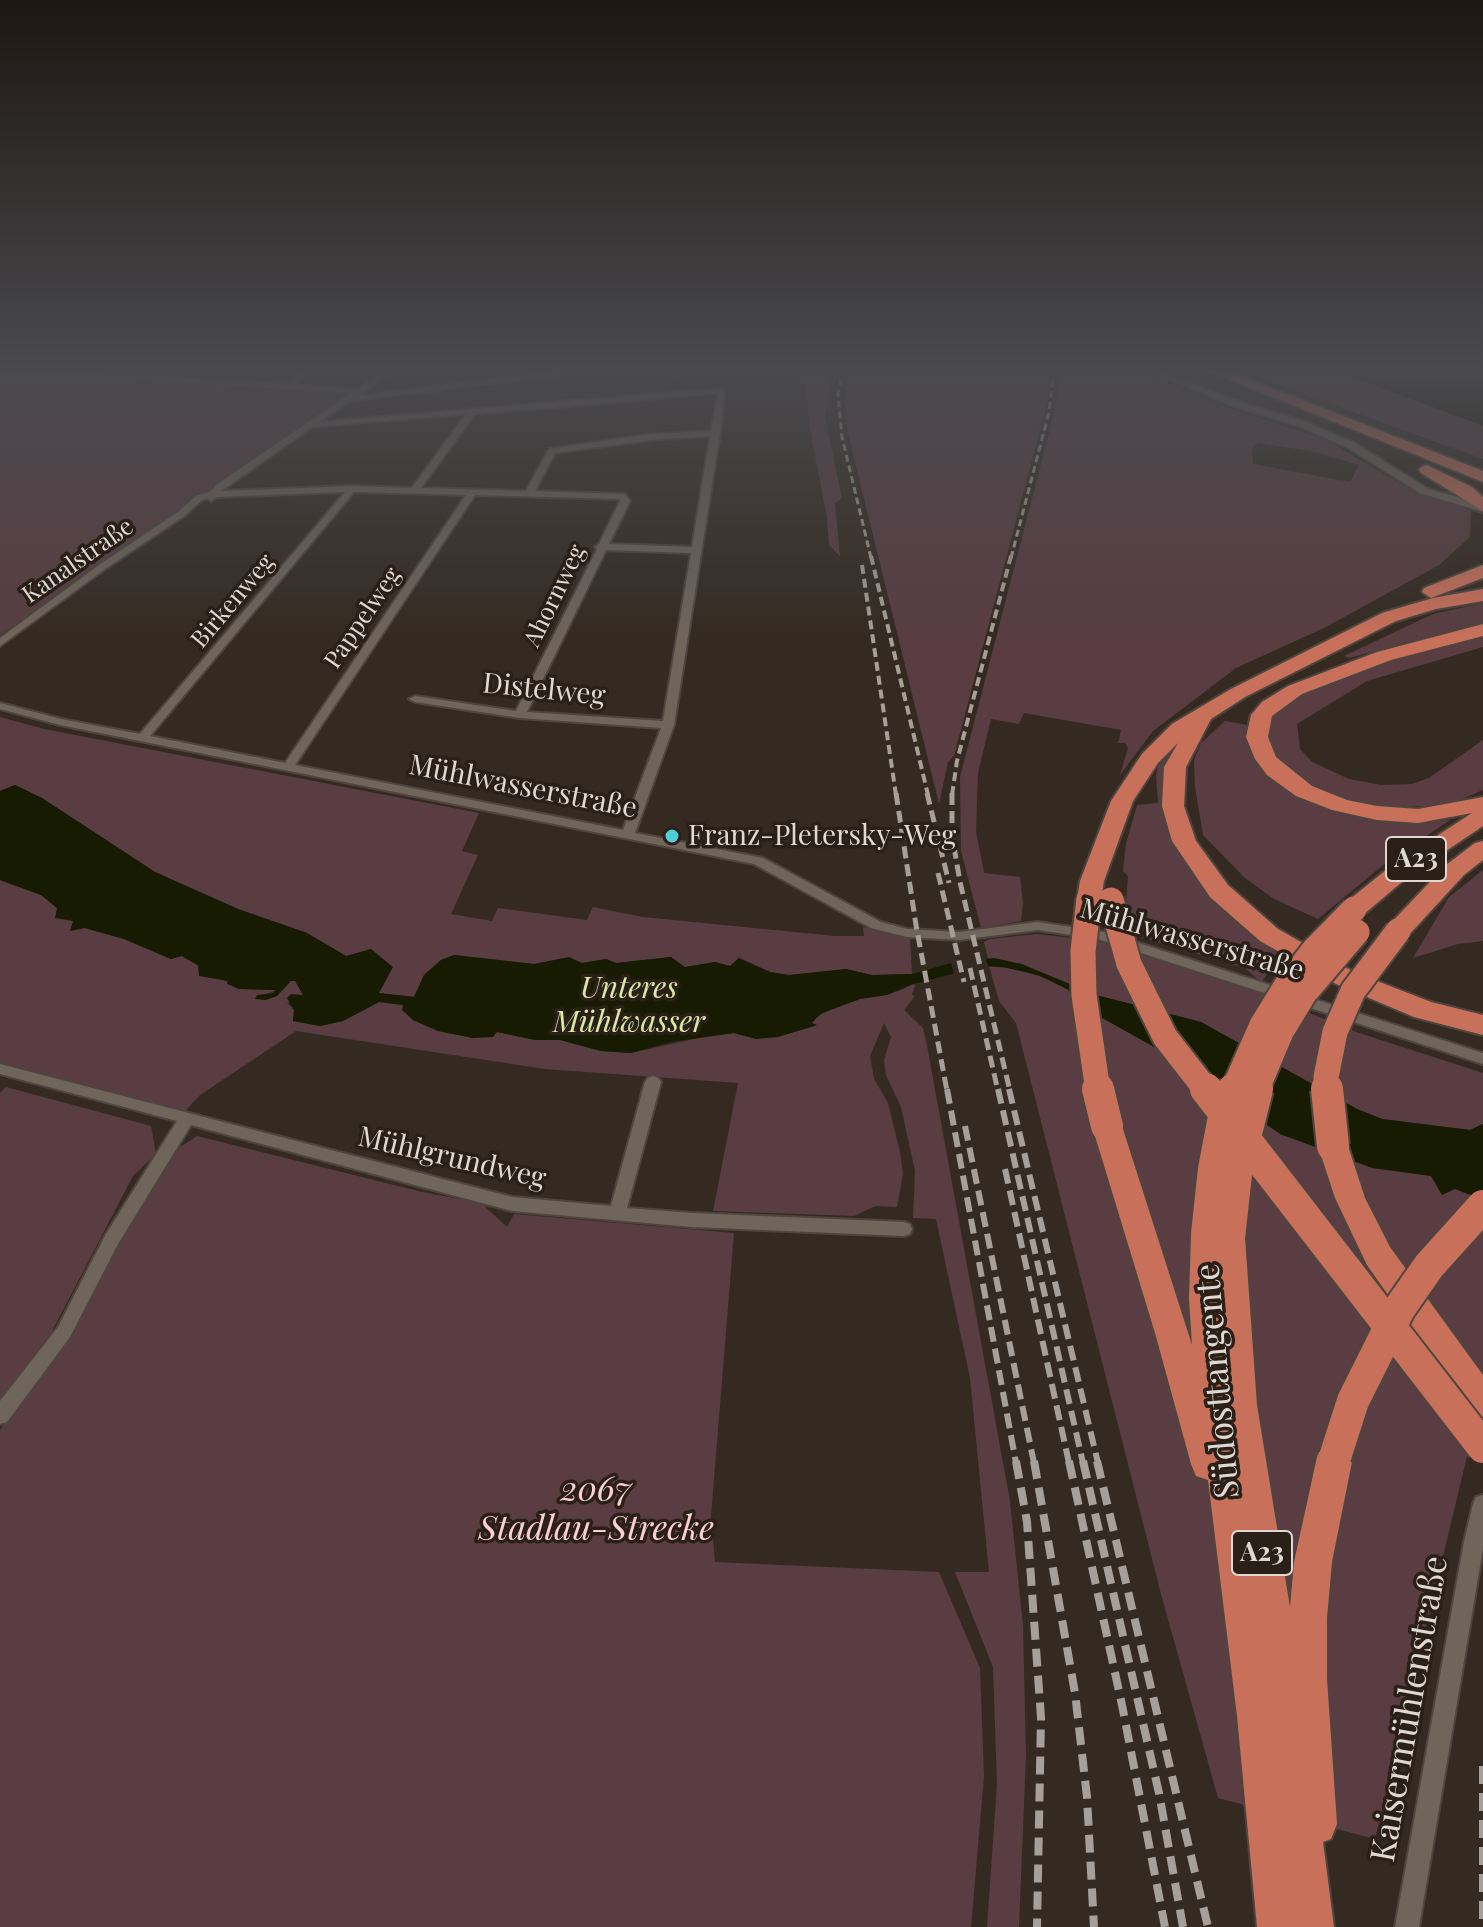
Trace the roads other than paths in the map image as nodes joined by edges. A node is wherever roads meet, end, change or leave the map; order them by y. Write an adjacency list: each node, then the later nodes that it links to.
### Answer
1 (264, 458): 13 (street, Kanalstraße)
2 (438, 458): 10 (street)
3 (548, 458): 12 (street)
4 (712, 458): 16 (street)
5 (1372, 458): 14 (street)
6 (1404, 458): 14 (highway)
7 (1435, 458): 8 (highway)
8 (1483, 477)
9 (352, 489): 10 (street); 13 (street); 29 (street, Birkenweg)
10 (415, 490): 11 (street)
11 (472, 492): 12 (street); 30 (street, Pappelweg)
12 (529, 493): 15 (street, Ahornweg)
13 (211, 494): 23 (street, Kanalstraße)
14 (1480, 504)
15 (600, 547): 16 (street); 27 (street, Ahornweg)
16 (697, 550): 28 (street)
17 (1483, 560): 19 (highway)
18 (1483, 571): 19 (highway)
19 (1447, 585): 21 (highway)
20 (1483, 595): 21 (highway)
21 (1389, 617): 26 (highway)
22 (1483, 630): 31 (highway)
23 (0, 643)
24 (415, 699): 27 (street, Distelweg)
25 (0, 706): 29 (street, Mühlwasserstraße)
26 (1208, 712): 36 (highway); 38 (highway)
27 (520, 715): 28 (street, Distelweg)
28 (668, 725): 33 (street)
29 (143, 738): 30 (street, Mühlwasserstraße)
30 (288, 767): 33 (street, Mühlwasserstraße)
31 (1483, 804)
32 (1483, 816): 37 (highway, Südosttangente / A23)
33 (628, 834): 39 (street, Mühlwasserstraße)
34 (1483, 834): 37 (highway, Südosttangente / A23)
35 (1483, 848): 47 (highway, bridge)
36 (1100, 900): 49 (highway, bridge); 51 (highway, bridge)
37 (1362, 913): 46 (highway, Südosttangente / A23, bridge)
38 (1483, 1025)
39 (1483, 1059)
40 (0, 1069): 42 (street, Mühlgrundweg)
41 (653, 1082): 44 (street)
42 (186, 1120): 44 (street, Mühlgrundweg); 48 (street)
43 (1483, 1206): 52 (highway, bridge)
44 (617, 1214): 45 (street, Mühlgrundweg)
45 (904, 1229)
46 (1218, 1236): 51 (highway, Südosttangente / A23); 52 (highway, Südosttangente / A23)
47 (1483, 1403)
48 (0, 1416)
49 (1483, 1447)
50 (1483, 1504): 54 (street, Kaisermühlenstraße)
51 (1235, 1549): 52 (highway, Südosttangente / A23)
52 (1303, 1883): 53 (highway, A23)
53 (1279, 1927)
54 (1407, 1927)

